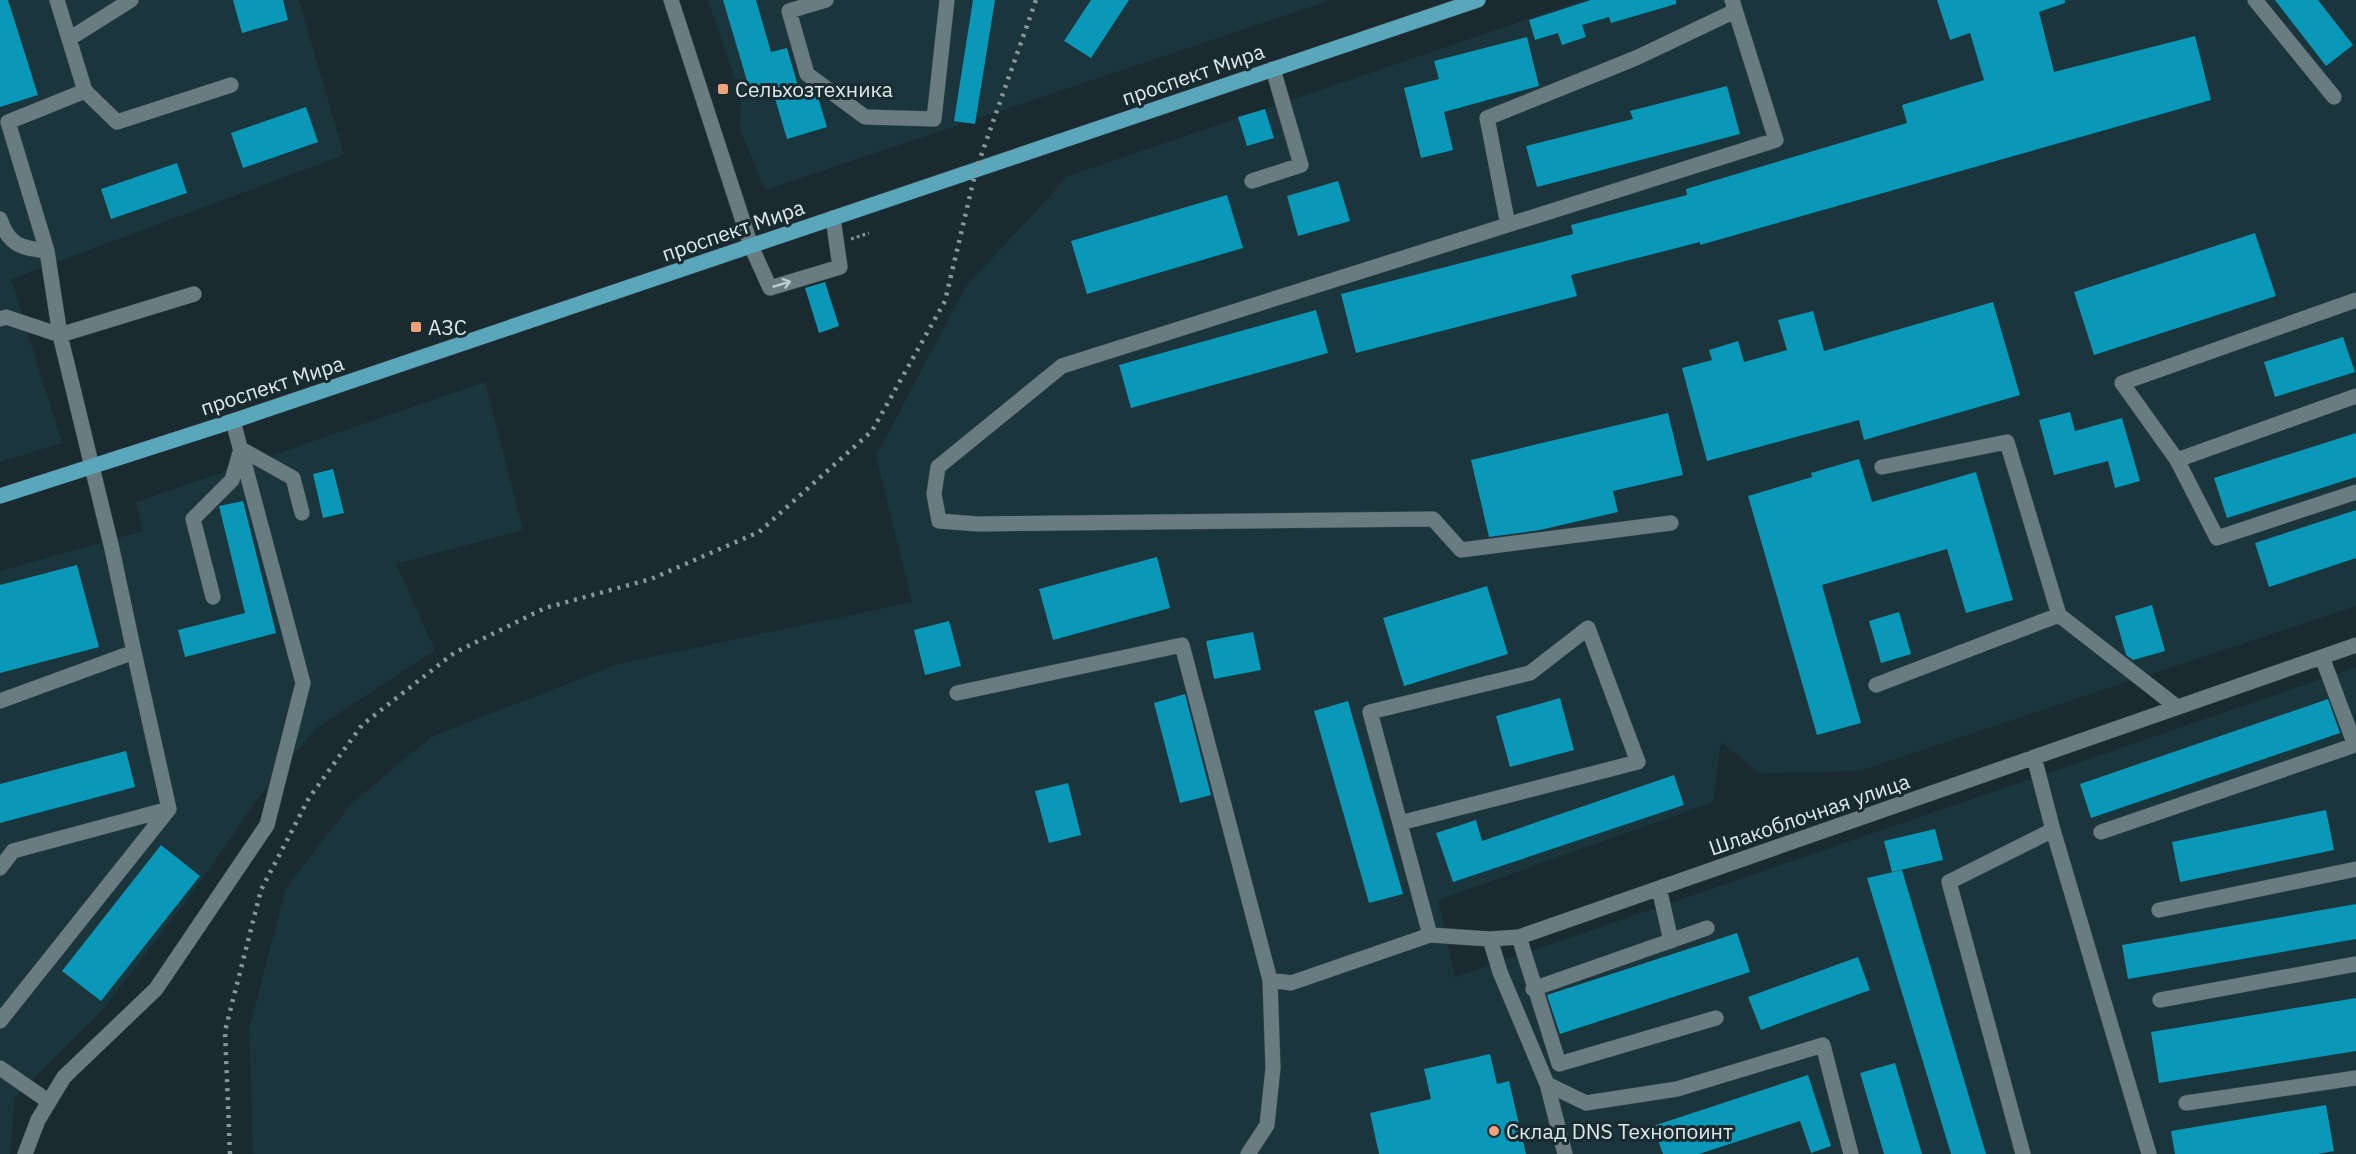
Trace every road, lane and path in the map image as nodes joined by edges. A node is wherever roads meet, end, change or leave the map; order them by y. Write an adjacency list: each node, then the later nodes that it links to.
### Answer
1 (57, 0): 9 (street)
2 (131, 0): 9 (street)
3 (671, 0): 18 (street)
4 (826, 0): 5 (street)
5 (947, 0)
6 (1478, 0): 10 (main road, проспект Мира)
7 (2255, 0): 13 (street)
8 (1734, 6): 17 (street); 17 (street)
9 (69, 39): 12 (street)
10 (1273, 69): 14 (street); 15 (main road, проспект Мира)
11 (231, 85): 12 (street)
12 (85, 91): 19 (street)
13 (2334, 97)
14 (1252, 181)
15 (833, 218): 18 (main road, проспект Мира); 18 (street, one-way to 15)
16 (0, 219): 19 (street)
17 (1509, 225): 33 (street)
18 (751, 246): 25 (main road, проспект Мира)
19 (48, 251): 23 (street)
20 (194, 294): 23 (street)
21 (2356, 300): 27 (street)
22 (0, 319): 23 (street)
23 (60, 335): 28 (street)
24 (2356, 396): 27 (street)
25 (233, 421): 26 (street); 28 (main road, проспект Мира)
26 (241, 449): 32 (street); 34 (street); 66 (street)
27 (2177, 460): 30 (street)
28 (92, 466): 31 (main road, проспект Мира); 37 (street)
29 (1882, 467): 35 (street)
30 (2356, 492)
31 (0, 496)
32 (302, 513)
33 (1671, 523)
34 (213, 597)
35 (2060, 615): 39 (street); 42 (street)
36 (2356, 645): 38 (street, Шлакоблочная улица)
37 (134, 652): 41 (street); 44 (street)
38 (2322, 657): 42 (street, Шлакоблочная улица); 47 (street)
39 (1876, 685)
40 (957, 693): 58 (street)
41 (0, 701)
42 (2177, 708): 43 (street, Шлакоблочная улица)
43 (2034, 757): 46 (street); 50 (street, Шлакоблочная улица)
44 (169, 809): 48 (street); 62 (street)
45 (1400, 823): 45 (street); 53 (street)
46 (2053, 830): 72 (street); 73 (street)
47 (2101, 832)
48 (0, 868)
49 (2356, 869): 51 (street)
50 (1659, 888): 54 (street, Шлакоблочная улица); 56 (street)
51 (2159, 910)
52 (1707, 928): 56 (street)
53 (1430, 934): 55 (street, Шлакоблочная улица); 58 (street, Шлакоблочная улица)
54 (1519, 937): 55 (street, Шлакоблочная улица); 59 (street)
55 (1490, 939): 65 (street)
56 (1671, 941): 59 (street)
57 (2356, 964): 60 (street)
58 (1270, 980): 69 (street)
59 (1533, 989): 61 (street)
60 (2160, 1000)
61 (1716, 1018)
62 (0, 1021)
63 (0, 1068): 66 (street)
64 (2356, 1078): 67 (street)
65 (1547, 1084): 70 (street); 71 (street)
66 (48, 1101): 68 (street)
67 (2186, 1103)
68 (25, 1154)
69 (1248, 1154)
70 (1565, 1154)
71 (1851, 1154)
72 (2023, 1154)
73 (2149, 1154)

